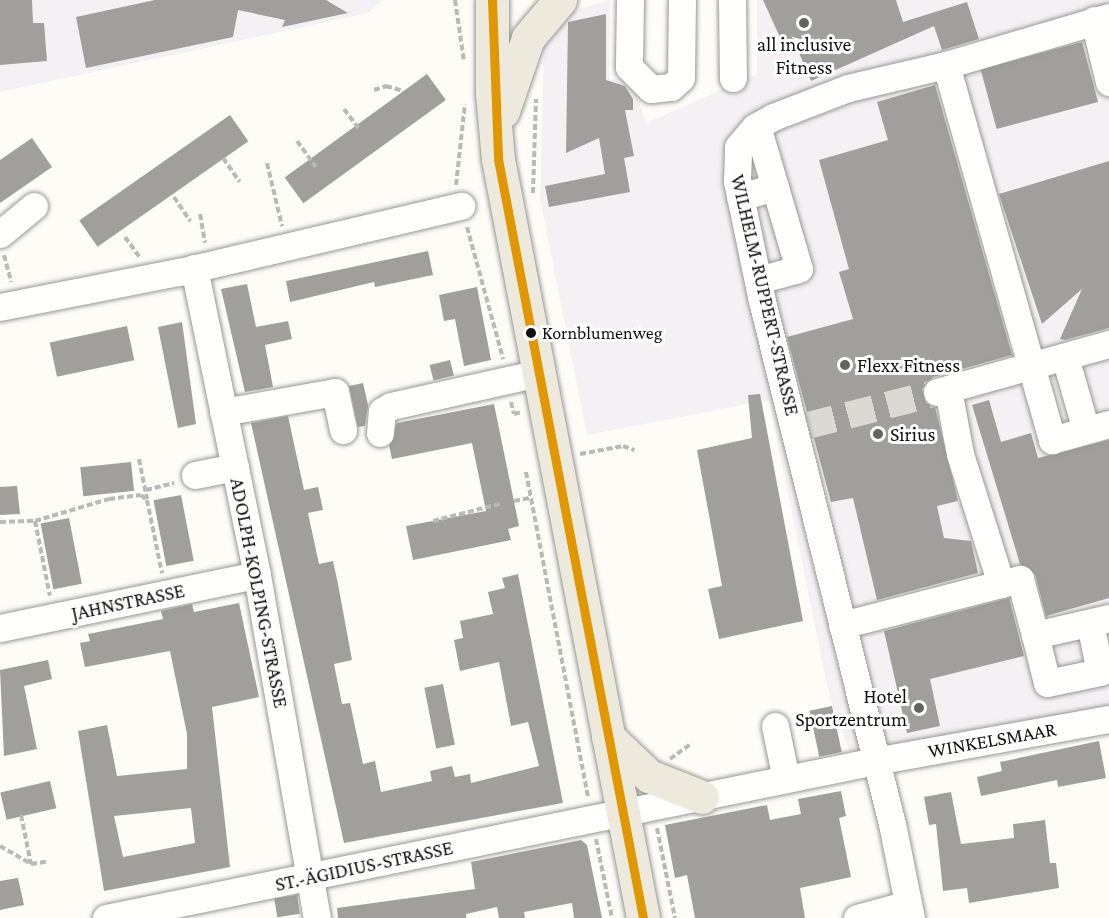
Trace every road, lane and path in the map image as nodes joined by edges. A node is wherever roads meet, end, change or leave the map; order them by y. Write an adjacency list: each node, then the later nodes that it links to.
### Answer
1 (455, 0): 9 (path)
2 (492, 0): 20 (main road)
3 (560, 0): 20 (main road)
4 (630, 0): 5 (street)
5 (682, 0)
6 (732, 0): 10 (street)
7 (1102, 19): 8 (street, WILHELM-RUPPERT-STRASSE); 11 (street)
8 (946, 65): 17 (street, WILHELM-RUPPERT-STRASSE); 40 (street)
9 (464, 70)
10 (733, 78)
11 (1109, 82)
12 (374, 90): 14 (path)
13 (465, 91): 30 (path)
14 (403, 92)
15 (537, 92): 28 (path)
16 (344, 109): 18 (path)
17 (757, 126): 25 (street); 27 (street, WILHELM-RUPPERT-STRASSE)
18 (359, 129)
19 (297, 141): 23 (path)
20 (495, 142): 41 (main road)
21 (223, 158): 24 (path)
22 (267, 163): 34 (path)
23 (316, 167)
24 (240, 182)
25 (775, 187): 27 (street); 36 (street)
26 (174, 197): 32 (path)
27 (740, 197): 36 (street, WILHELM-RUPPERT-STRASSE)
28 (534, 204)
29 (34, 206): 33 (street)
30 (461, 206): 34 (street); 42 (path)
31 (200, 214): 35 (path)
32 (190, 220)
33 (1, 241): 37 (path)
34 (287, 247): 35 (street)
35 (201, 267): 37 (street); 43 (street, ADOLPH-KOLPING-STRASSE)
36 (758, 280): 76 (street, WILHELM-RUPPERT-STRASSE)
37 (8, 306)
38 (1109, 344): 39 (street)
39 (1065, 357): 40 (street); 45 (street)
40 (1031, 366): 45 (street); 71 (street)
41 (539, 373): 42 (street); 80 (main road)
42 (507, 380): 44 (path); 47 (street)
43 (223, 412): 46 (street); 51 (street, ADOLPH-KOLPING-STRASSE)
44 (514, 414)
45 (1097, 427)
46 (343, 430)
47 (380, 433)
48 (634, 450): 49 (path)
49 (580, 454)
50 (139, 459): 54 (path)
51 (235, 467): 53 (street); 70 (street, ADOLPH-KOLPING-STRASSE)
52 (526, 472): 55 (path)
53 (195, 475): 54 (path)
54 (146, 490): 56 (path)
55 (530, 498): 57 (path); 85 (path)
56 (147, 500): 60 (path); 61 (path)
57 (514, 501)
58 (503, 503): 62 (path)
59 (157, 517): 60 (path)
60 (151, 518): 66 (path)
61 (35, 521): 63 (path); 67 (path)
62 (433, 521)
63 (0, 522)
64 (161, 538): 66 (path)
65 (45, 539): 67 (path)
66 (155, 539): 69 (path)
67 (39, 541): 73 (path)
68 (165, 560): 69 (path)
69 (159, 561): 72 (path)
70 (257, 575): 72 (street, JAHNSTRASSE); 89 (street, ADOLPH-KOLPING-STRASSE)
71 (1001, 584): 76 (street); 77 (street)
72 (166, 594): 73 (street, JAHNSTRASSE)
73 (55, 617): 75 (street, JAHNSTRASSE)
74 (1099, 621): 77 (street); 77 (street)
75 (1, 624)
76 (842, 625): 81 (street, WILHELM-RUPPERT-STRASSE)
77 (1035, 635)
78 (1109, 719): 81 (street, WINKELSMAAR)
79 (775, 726): 82 (street)
80 (608, 737): 83 (main road); 85 (main road)
81 (875, 761): 82 (street); 90 (street, WILHELM-RUPPERT-STRASSE)
82 (786, 779): 83 (street)
83 (702, 797): 85 (street)
84 (21, 815): 88 (path)
85 (608, 816): 89 (street, ST.-ÄGIDIUS-STRASSE); 93 (path); 94 (main road)
86 (0, 846): 88 (path)
87 (49, 861): 88 (path)
88 (31, 864)
89 (311, 876): 91 (street, ST.-ÄGIDIUS-STRASSE); 92 (street, ADOLPH-KOLPING-STRASSE)
90 (910, 911): 95 (street)
91 (106, 918)
92 (317, 918)
93 (612, 918)
94 (643, 918)
95 (857, 918)

